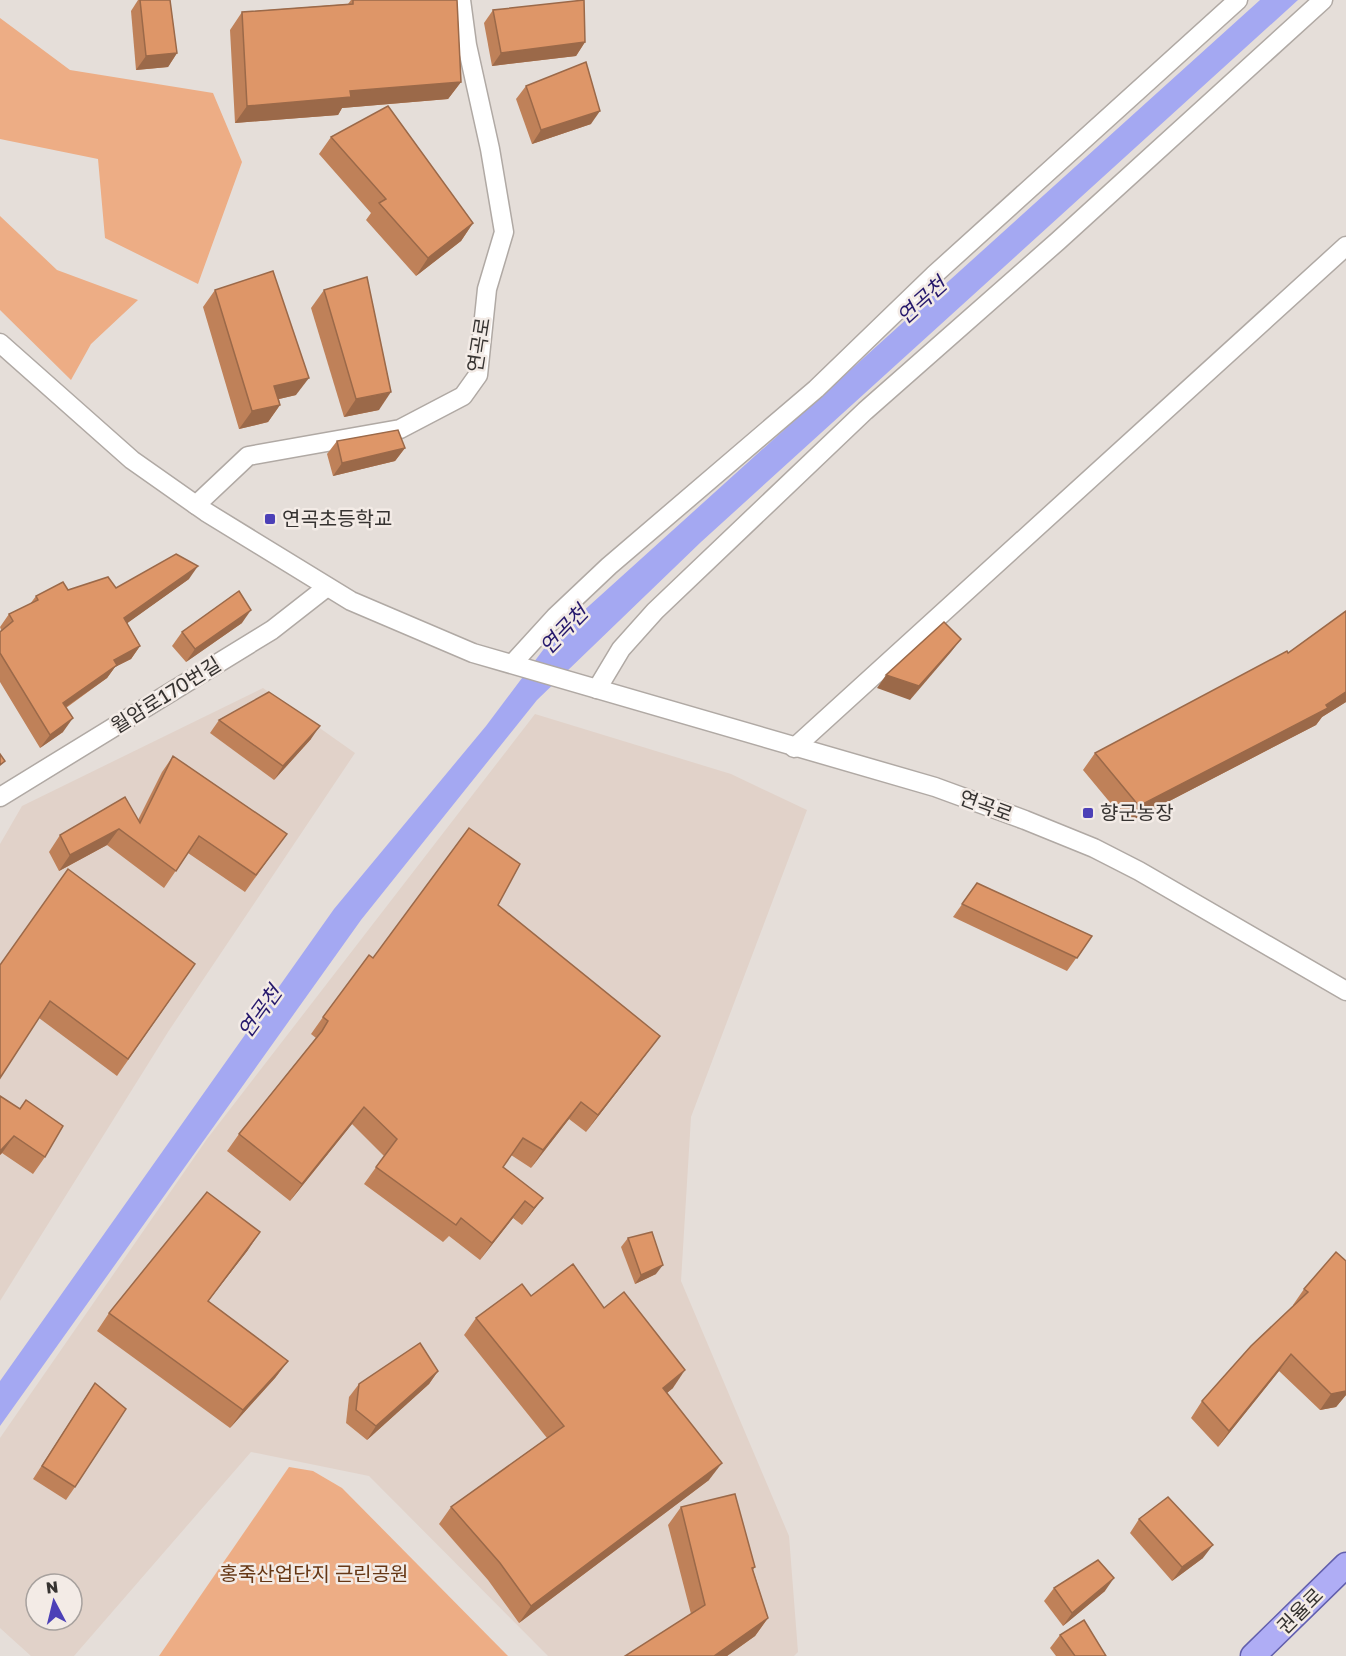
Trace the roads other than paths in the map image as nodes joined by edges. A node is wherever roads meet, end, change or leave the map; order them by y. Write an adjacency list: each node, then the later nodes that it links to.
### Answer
1 (461, 0): 6 (street, 연곡로)
2 (1238, 0): 8 (street)
3 (1323, 0): 9 (street)
4 (1346, 246): 10 (street)
5 (0, 343): 6 (street)
6 (196, 505): 7 (street)
7 (327, 587): 8 (street); 11 (street, 월암로170번길)
8 (513, 663): 9 (street, 연곡로)
9 (597, 689): 10 (street, 연곡로)
10 (794, 748): 12 (street, 연곡로)
11 (0, 797)
12 (1346, 991)
13 (1346, 1565): 14 (main road, 권율로)
14 (1253, 1656)

